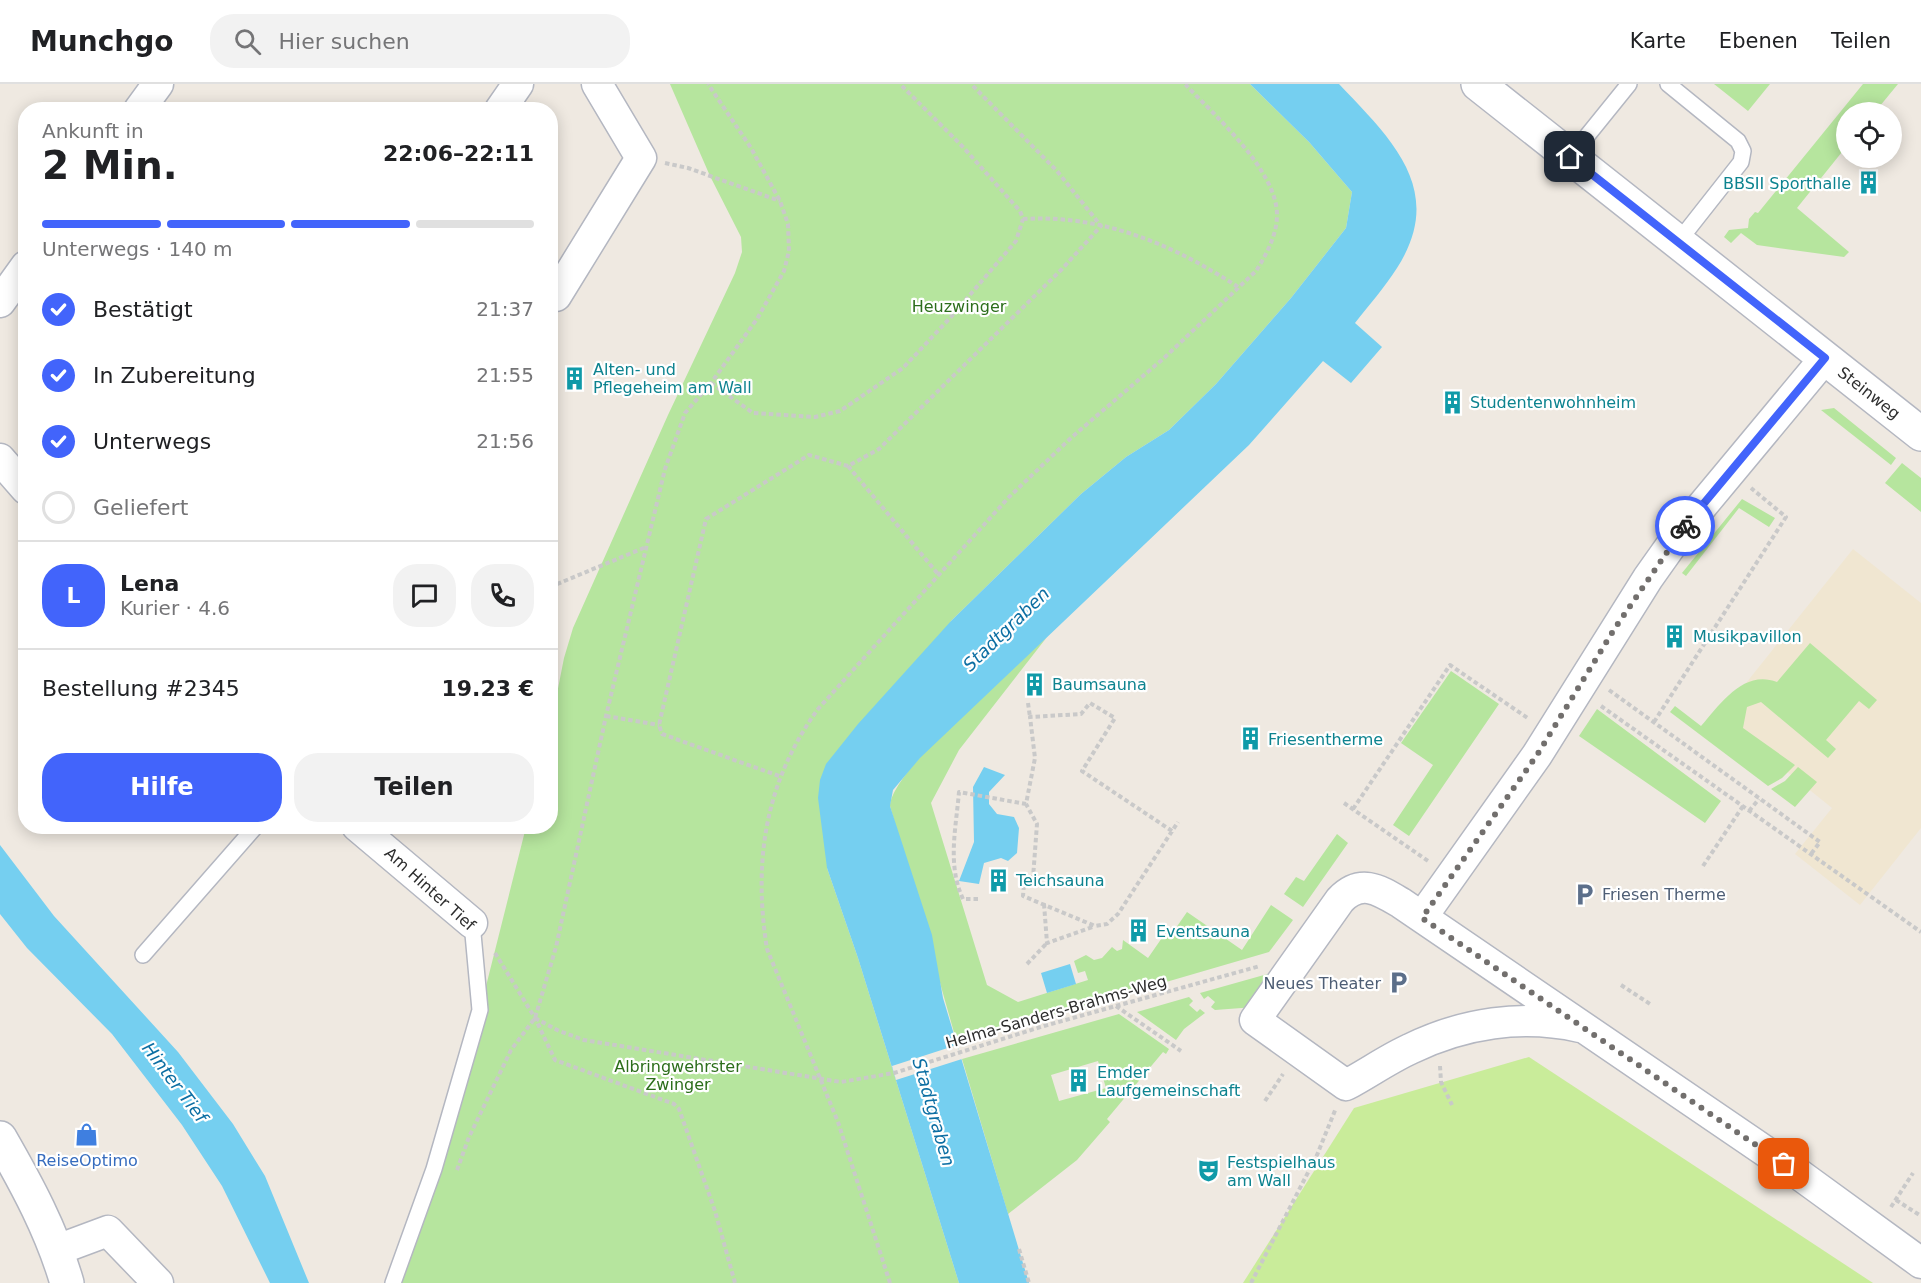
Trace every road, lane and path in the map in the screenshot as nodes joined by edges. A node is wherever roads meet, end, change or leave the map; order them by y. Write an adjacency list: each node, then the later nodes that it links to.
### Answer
1 (158, 84): 11 (street)
2 (518, 84): 12 (street)
3 (597, 84): 14 (street)
4 (708, 84): 15 (path)
5 (900, 84): 16 (path)
6 (971, 84): 17 (path)
7 (1185, 84): 20 (path)
8 (1478, 84): 13 (street, Steinweg)
9 (1629, 84): 13 (lane)
10 (1668, 84): 18 (lane)
11 (145, 102)
12 (506, 102)
13 (1570, 157): 18 (street, Steinweg)
14 (641, 158): 15 (path); 21 (street)
15 (780, 201): 24 (path)
16 (1023, 219): 17 (path); 24 (path)
17 (1101, 226): 20 (path); 27 (path)
18 (1678, 242): 23 (street, Steinweg)
19 (18, 277): 22 (street)
20 (1238, 287): 31 (path)
21 (558, 293)
22 (0, 302)
23 (1825, 358): 25 (street, Steinweg); 28 (street)
24 (711, 383): 30 (path)
25 (1921, 434)
26 (0, 459): 29 (street)
27 (848, 466): 31 (path); 38 (path)
28 (1731, 471): 33 (street); 37 (path)
29 (18, 480)
30 (647, 547): 32 (path); 35 (path)
31 (938, 574): 40 (path)
32 (558, 584)
33 (1583, 682): 37 (path); 39 (street); 44 (path)
34 (1028, 703): 36 (path)
35 (606, 716): 38 (path); 67 (path)
36 (1030, 717): 43 (path); 48 (path)
37 (1654, 722): 41 (path)
38 (659, 725): 40 (path)
39 (1551, 734): 45 (path); 56 (street)
40 (779, 776): 72 (path)
41 (1759, 799): 46 (path); 52 (path)
42 (1344, 803): 45 (path)
43 (1026, 804): 54 (path); 55 (path)
44 (1743, 806): 46 (path); 53 (path)
45 (1353, 809): 51 (path)
46 (1749, 811): 52 (path)
47 (1178, 822): 48 (path)
48 (1172, 831): 58 (path)
49 (249, 834): 62 (lane)
50 (366, 834): 57 (street, Am Hinter Tief)
51 (1403, 843)
52 (1811, 854): 59 (path)
53 (1703, 866)
54 (978, 899)
55 (1044, 904): 58 (path); 60 (path)
56 (1422, 918): 61 (street); 68 (street)
57 (472, 923): 67 (path, Am Hinter Tief); 87 (lane)
58 (1095, 926): 60 (path)
59 (1921, 932)
60 (1047, 943): 63 (path)
61 (1302, 953): 66 (path, Helma-Sanders-Brahms-Weg); 71 (street)
62 (143, 955)
63 (1027, 964)
64 (1622, 985): 65 (path)
65 (1650, 1004)
66 (1116, 1006): 70 (path); 72 (path, Helma-Sanders-Brahms-Weg)
67 (536, 1018): 72 (path, Helma-Sanders-Brahms-Weg); 78 (path); 88 (path, Am Hinter Tief)
68 (1580, 1027): 69 (street); 81 (street)
69 (1437, 1038): 73 (street); 75 (path)
70 (1181, 1051)
71 (1299, 1052): 73 (street); 74 (path)
72 (822, 1081): 89 (path)
73 (1346, 1085): 91 (path)
74 (1265, 1101)
75 (1452, 1105)
76 (0, 1138): 83 (street)
77 (1913, 1173): 79 (path)
78 (453, 1181)
79 (1896, 1200): 80 (path); 81 (path)
80 (1921, 1216)
81 (1876, 1230): 84 (street)
82 (1019, 1249): 90 (path)
83 (57, 1250): 85 (street); 86 (street)
84 (1921, 1263)
85 (67, 1283)
86 (158, 1283)
87 (393, 1283)
88 (735, 1283)
89 (890, 1283)
90 (1029, 1283)
91 (1251, 1283)

